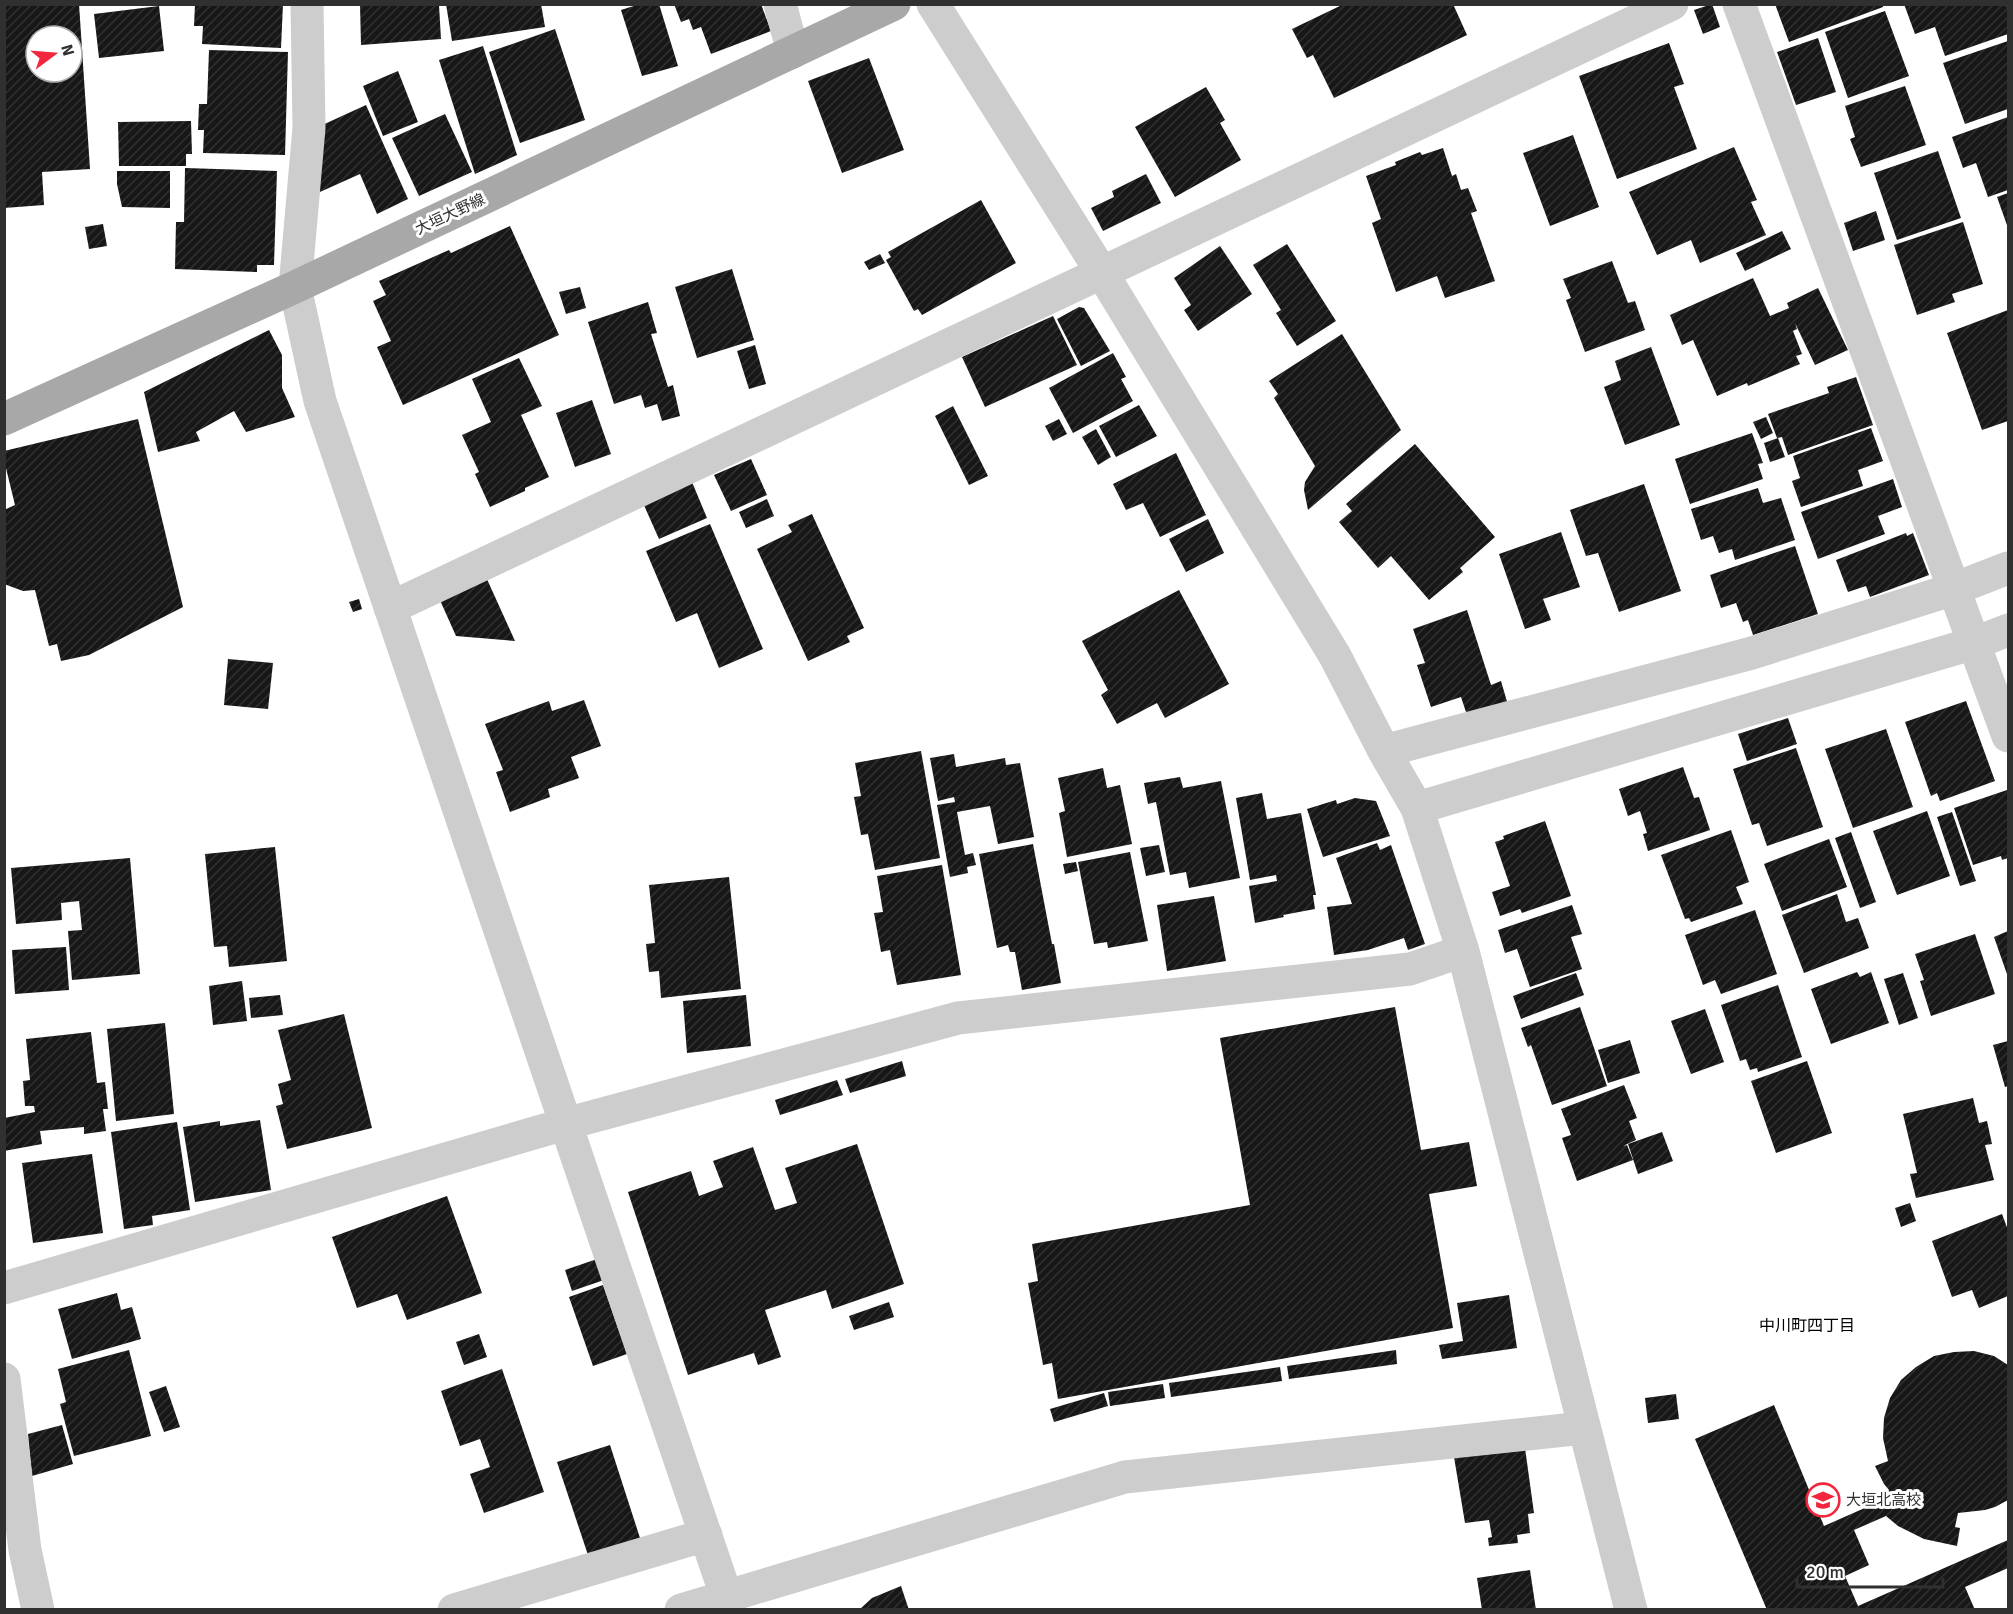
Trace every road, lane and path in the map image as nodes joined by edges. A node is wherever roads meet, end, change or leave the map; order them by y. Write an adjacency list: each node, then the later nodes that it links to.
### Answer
1 (308, 4): 9 (street)
2 (780, 4): 7 (street)
3 (894, 4): 7 (main road, 大垣大野線)
4 (933, 4): 8 (street)
5 (1672, 4): 8 (street)
6 (1739, 4): 12 (street)
7 (793, 52): 9 (main road, 大垣大野線)
8 (1102, 273): 13 (street); 17 (street)
9 (295, 287): 10 (main road, 大垣大野線); 13 (street)
10 (4, 419)
11 (2008, 568): 12 (street)
12 (1954, 589): 15 (street); 17 (street)
13 (390, 608): 20 (street)
14 (2008, 630): 15 (street)
15 (1975, 642): 16 (street); 18 (street)
16 (2008, 736)
17 (1384, 751): 18 (street)
18 (1417, 808): 19 (street)
19 (1463, 951): 20 (street); 23 (street)
20 (566, 1124): 21 (street); 24 (street)
21 (4, 1288)
22 (4, 1379): 26 (street)
23 (1584, 1428): 25 (street); 29 (street)
24 (706, 1535): 25 (street); 27 (street)
25 (728, 1603): 28 (street)
26 (38, 1610)
27 (454, 1610)
28 (681, 1610)
29 (1631, 1610)

